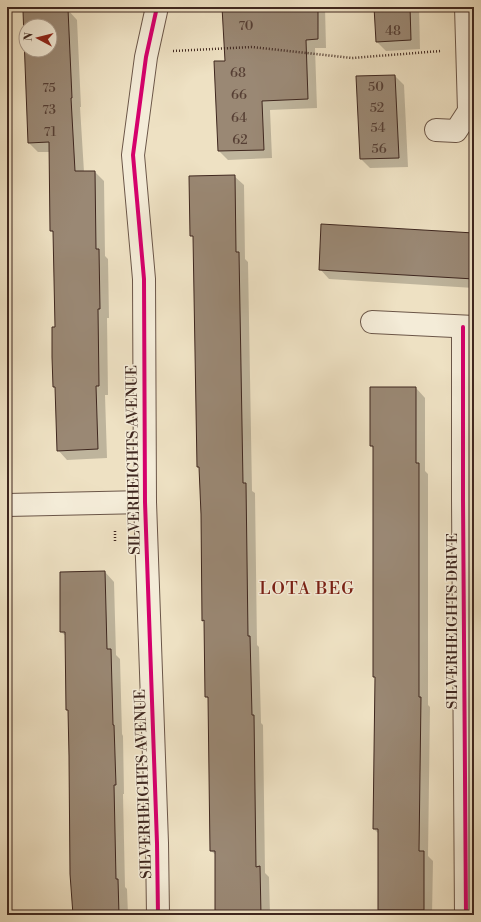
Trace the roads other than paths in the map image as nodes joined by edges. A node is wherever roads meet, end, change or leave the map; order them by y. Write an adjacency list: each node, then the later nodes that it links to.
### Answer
1 (157, 7): 6 (street, SILVERHEIGHTS AVENUE)
2 (466, 7): 3 (street)
3 (436, 130)
4 (372, 322): 5 (street, SILVERHEIGHTS DRIVE)
5 (469, 327): 9 (street, SILVERHEIGHTS DRIVE)
6 (145, 502): 7 (street); 8 (street, SILVERHEIGHTS AVENUE)
7 (7, 504)
8 (158, 915)
9 (466, 915)

